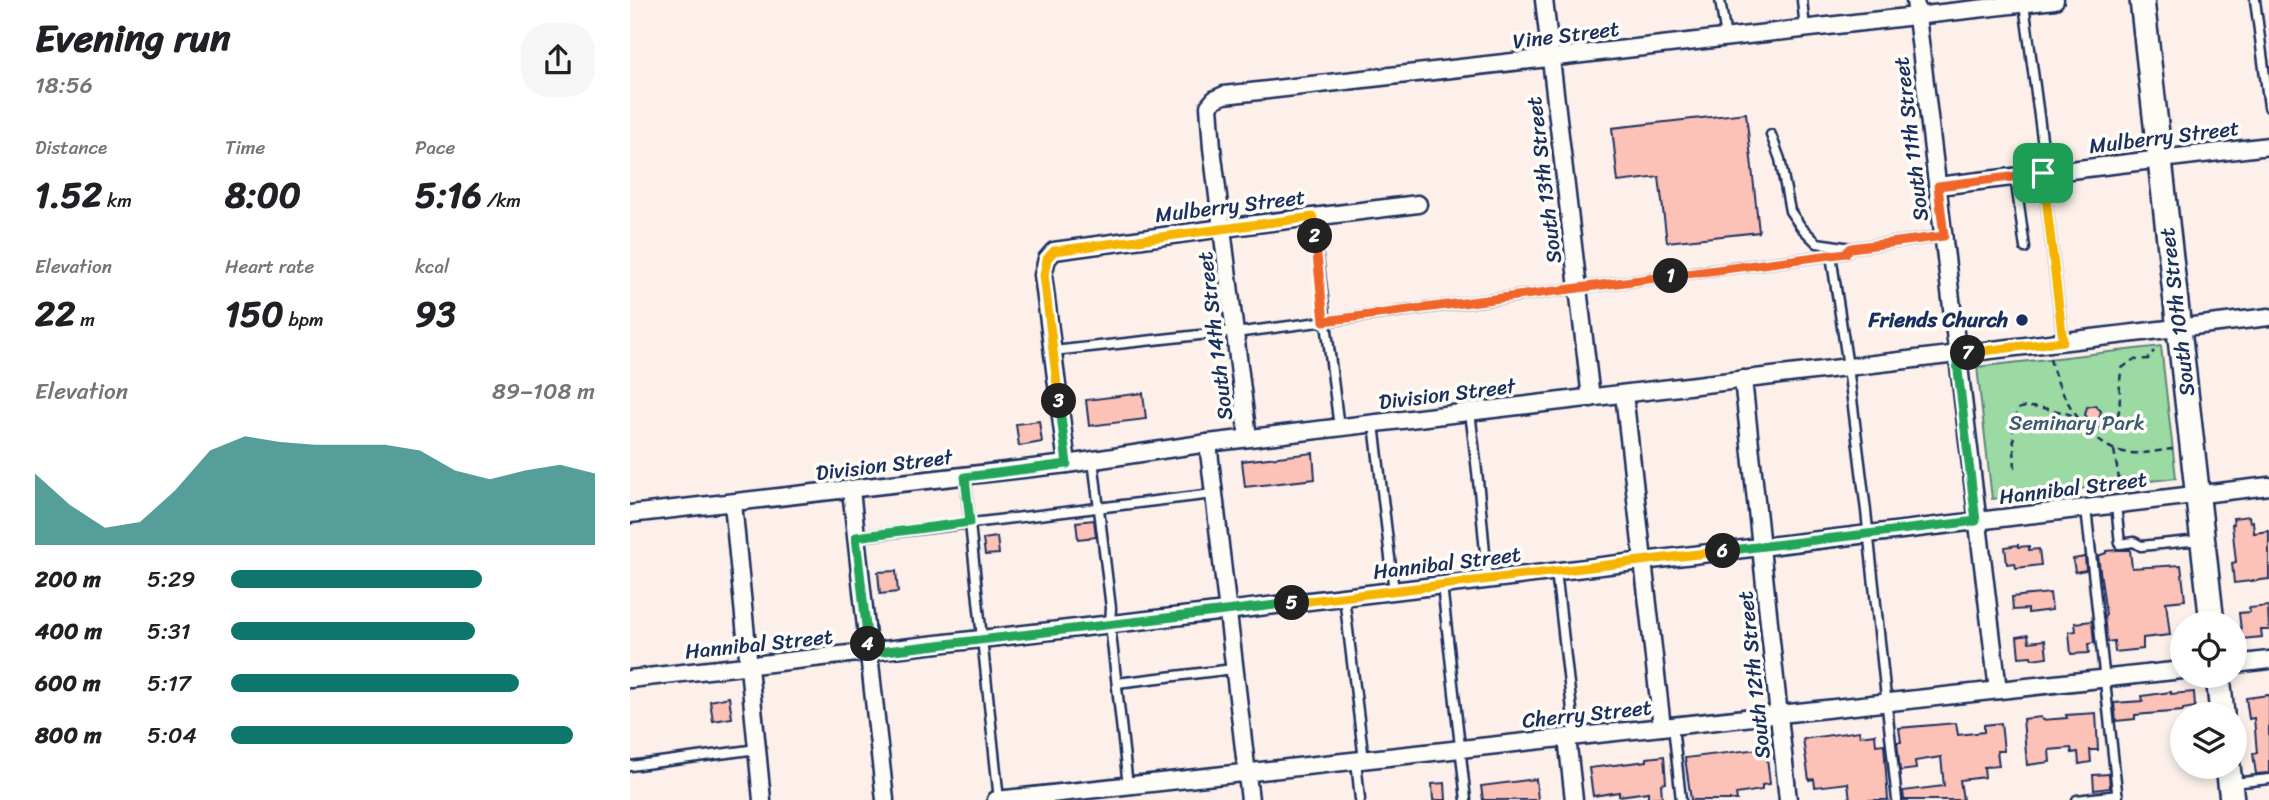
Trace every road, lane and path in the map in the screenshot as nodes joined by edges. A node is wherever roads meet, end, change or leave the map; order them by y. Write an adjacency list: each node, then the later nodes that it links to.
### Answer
1 (1544, 0): 11 (street, South 13th Street)
2 (1720, 0): 10 (lane)
3 (1802, 0): 9 (lane)
4 (2055, 0): 7 (street, Vine Street)
5 (2142, 0): 16 (main road, South 10th Street)
6 (2255, 0): 13 (lane)
7 (2024, 2): 8 (street, Vine Street); 17 (lane)
8 (1916, 7): 9 (street, Vine Street); 19 (street, South 11th Street)
9 (1805, 28): 10 (street, Vine Street)
10 (1726, 38): 11 (street, Vine Street)
11 (1552, 59): 12 (street, Vine Street); 27 (street, South 13th Street)
12 (1210, 103): 22 (street, South 14th Street)
13 (2269, 107)
14 (1771, 135): 24 (lane)
15 (2269, 146): 16 (street, Mulberry Street)
16 (2159, 159): 17 (street, Mulberry Street); 30 (main road, South 10th Street)
17 (2043, 173): 18 (street, Mulberry Street); 32 (lane)
18 (2015, 176): 19 (street, Mulberry Street); 25 (lane)
19 (1938, 186): 23 (street, South 11th Street)
20 (1418, 204): 21 (street, Mulberry Street)
21 (1313, 217): 22 (street, Mulberry Street); 29 (lane)
22 (1223, 228): 31 (street, South 14th Street); 33 (street, Mulberry Street)
23 (1944, 236): 24 (lane); 35 (street, South 11th Street)
24 (1851, 248): 26 (lane)
25 (2025, 248)
26 (1831, 255): 27 (lane); 37 (lane)
27 (1578, 289): 29 (lane); 40 (street, South 13th Street)
28 (2269, 317): 30 (street, Division Street)
29 (1324, 321): 31 (lane); 44 (lane)
30 (2179, 327): 32 (street, Division Street); 58 (main road, South 10th Street)
31 (1235, 333): 33 (lane); 46 (street, South 14th Street)
32 (2063, 341): 35 (street, Division Street)
33 (1053, 351): 51 (street)
34 (2154, 351): 45 (path)
35 (1956, 354): 37 (street, Division Street); 64 (street, South 11th Street)
36 (2049, 356): 42 (path)
37 (1848, 367): 38 (street, Division Street); 66 (lane)
38 (1742, 379): 39 (street, Division Street); 69 (street, South 12th Street)
39 (1624, 394): 40 (street, Division Street); 70 (street)
40 (1591, 398): 41 (street, Division Street)
41 (1470, 412): 43 (street, Division Street); 72 (lane)
42 (2078, 417): 45 (path); 52 (path)
43 (1374, 424): 44 (street, Division Street); 74 (lane)
44 (1339, 428): 46 (street, Division Street)
45 (2086, 429): 49 (path)
46 (1248, 438): 47 (street, Division Street)
47 (1208, 443): 50 (street, Division Street); 57 (street, South 14th Street)
48 (2173, 449): 49 (path)
49 (2114, 450): 54 (path)
50 (1093, 460): 51 (street, Division Street); 61 (lane)
51 (1067, 464): 53 (street, Division Street)
52 (2015, 468)
53 (965, 477): 56 (street, Division Street); 65 (lane)
54 (2120, 485)
55 (2269, 486): 58 (street, Hannibal Street)
56 (851, 490): 59 (street, Division Street); 67 (street)
57 (1213, 494): 61 (lane); 76 (street, South 14th Street)
58 (2198, 494): 60 (street, Hannibal Street); 68 (main road, South 10th Street)
59 (733, 503): 63 (street, Division Street); 83 (street)
60 (2116, 504): 62 (street, Hannibal Street); 68 (lane)
61 (1098, 507): 65 (lane); 78 (lane)
62 (2086, 508): 64 (street, Hannibal Street); 86 (lane)
63 (630, 514)
64 (1976, 521): 66 (street, Hannibal Street); 89 (street, South 11th Street)
65 (970, 522): 67 (lane); 79 (lane)
66 (1867, 534): 69 (street, Hannibal Street); 90 (lane)
67 (856, 537): 80 (street)
68 (2203, 540): 77 (main road, South 10th Street)
69 (1762, 547): 70 (street, Hannibal Street); 91 (street, South 12th Street)
70 (1642, 561): 71 (street, Hannibal Street); 92 (street)
71 (1556, 571): 72 (street, Hannibal Street); 93 (lane)
72 (1487, 579): 73 (street, Hannibal Street)
73 (1442, 585): 74 (street, Hannibal Street); 95 (lane)
74 (1394, 591): 75 (street, Hannibal Street)
75 (1344, 597): 76 (street, Hannibal Street); 96 (lane)
76 (1226, 611): 78 (street, Hannibal Street); 84 (street, South 14th Street)
77 (2211, 611)
78 (1110, 624): 79 (street, Hannibal Street); 88 (lane)
79 (982, 639): 80 (street, Hannibal Street); 106 (lane)
80 (869, 653): 83 (street, Hannibal Street); 105 (street)
81 (2269, 660): 82 (street)
82 (2247, 663)
83 (749, 666): 87 (street, Hannibal Street); 94 (street)
84 (1233, 668): 88 (lane); 98 (street, South 14th Street)
85 (2170, 671): 86 (street, Cherry Street)
86 (2105, 678): 89 (street, Cherry Street); 103 (lane)
87 (630, 679)
88 (1117, 683): 101 (lane)
89 (1998, 690): 90 (street, Cherry Street)
90 (1888, 702): 91 (street, Cherry Street); 113 (lane)
91 (1779, 714): 92 (street, Cherry Street); 112 (street, South 12th Street)
92 (1668, 726): 93 (street, Cherry Street); 111 (lane)
93 (1571, 737): 95 (street, Cherry Street); 110 (street)
94 (757, 749): 97 (lane); 104 (street)
95 (1461, 749): 96 (street, Cherry Street); 109 (lane)
96 (1360, 760): 98 (street, Cherry Street); 108 (lane)
97 (630, 766)
98 (1246, 772): 101 (street, Cherry Street); 107 (street, South 14th Street)
99 (2269, 779): 100 (lane)
100 (2230, 783)
101 (1128, 786): 102 (street, Cherry Street)
102 (1061, 796): 106 (street, Cherry Street)
103 (2118, 798): 114 (lane)
104 (762, 800)
105 (885, 800)
106 (998, 800)
107 (1250, 800)
108 (1360, 800)
109 (1466, 800)
110 (1574, 800)
111 (1681, 800)
112 (1788, 800)
113 (1897, 800)
114 (2077, 800)

